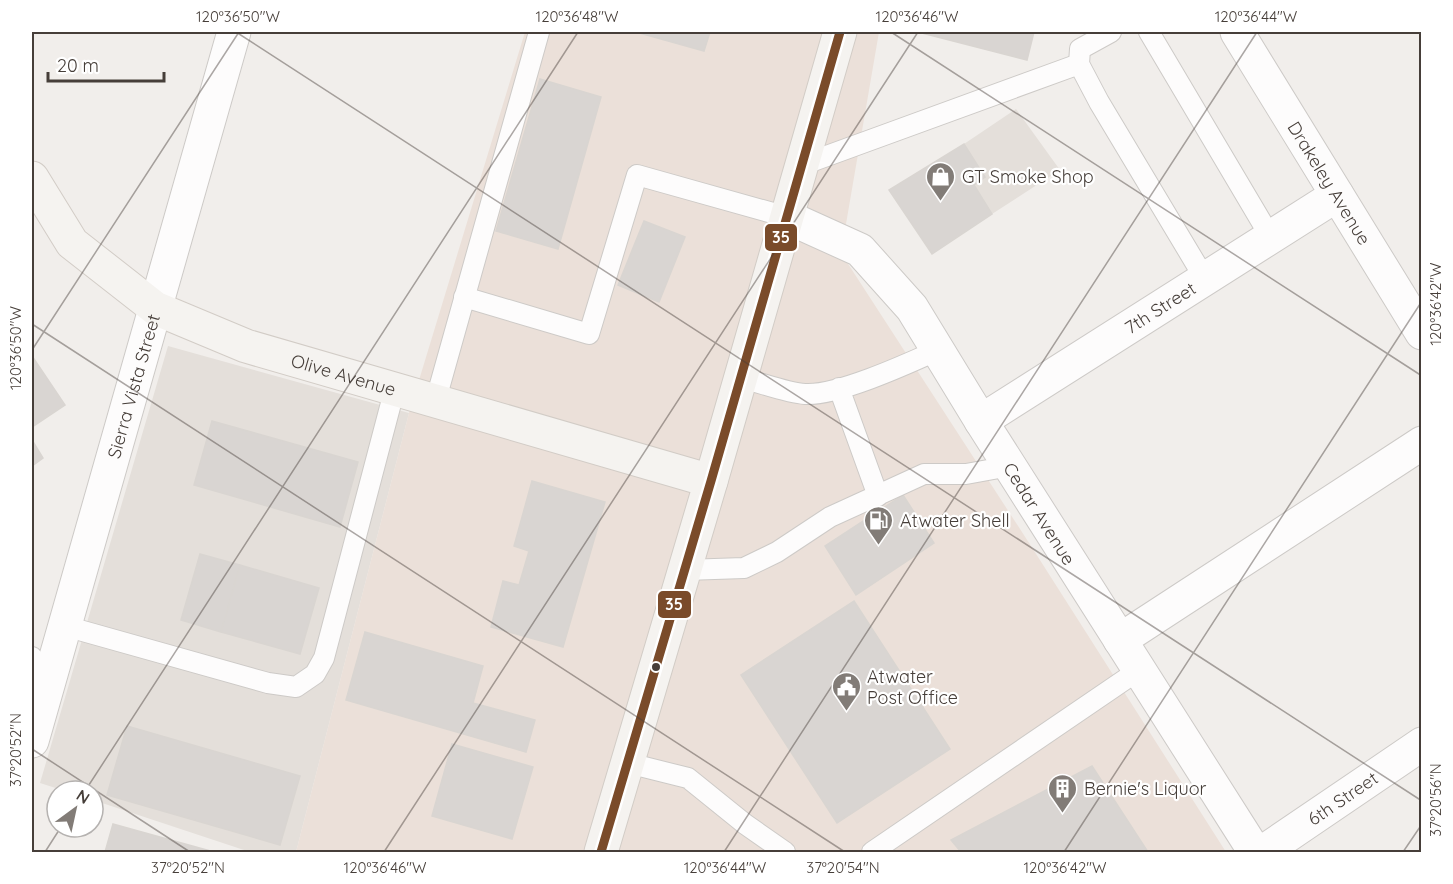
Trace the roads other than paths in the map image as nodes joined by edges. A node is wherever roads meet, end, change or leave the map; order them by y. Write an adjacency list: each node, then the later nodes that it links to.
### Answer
1 (234, 32): 15 (street, Sierra Vista Street)
2 (539, 32): 14 (lane)
3 (840, 32): 8 (main road)
4 (1111, 32): 7 (lane)
5 (1149, 32): 12 (lane)
6 (1237, 32): 10 (street, Drakeley Avenue)
7 (1079, 64): 8 (lane); 13 (lane)
8 (802, 165): 11 (main road)
9 (32, 178): 15 (main road, Olive Avenue)
10 (1337, 195): 12 (street, 7th Street); 16 (street, Drakeley Avenue)
11 (787, 217): 14 (lane); 17 (street, Cedar Avenue); 18 (main road)
12 (1271, 238): 13 (street, 7th Street)
13 (1205, 279): 22 (street, 7th Street)
14 (464, 297): 21 (lane)
15 (155, 308): 19 (main road, Olive Avenue); 28 (street, Sierra Vista Street)
16 (1422, 333)
17 (938, 350): 20 (lane); 22 (street, Cedar Avenue)
18 (741, 378): 20 (lane); 25 (main road)
19 (395, 388): 21 (main road, Olive Avenue); 28 (lane)
20 (839, 388): 26 (lane)
21 (436, 399): 25 (main road, Olive Avenue)
22 (981, 421): 24 (street, Cedar Avenue)
23 (1422, 443): 29 (street)
24 (1010, 466): 26 (lane); 29 (street, Cedar Avenue)
25 (711, 481): 27 (main road)
26 (878, 496): 27 (lane)
27 (685, 570): 34 (main road)
28 (64, 626): 30 (street, Sierra Vista Street)
29 (1120, 640): 31 (street, Cedar Avenue)
30 (40, 669): 32 (street, Sierra Vista Street)
31 (1139, 670): 37 (lane); 38 (street, Cedar Avenue)
32 (32, 741)
33 (1422, 744): 39 (street, 6th Street)
34 (628, 763): 35 (main road); 36 (lane)
35 (601, 852)
36 (785, 852)
37 (872, 852)
38 (1255, 852)
39 (1263, 852)

